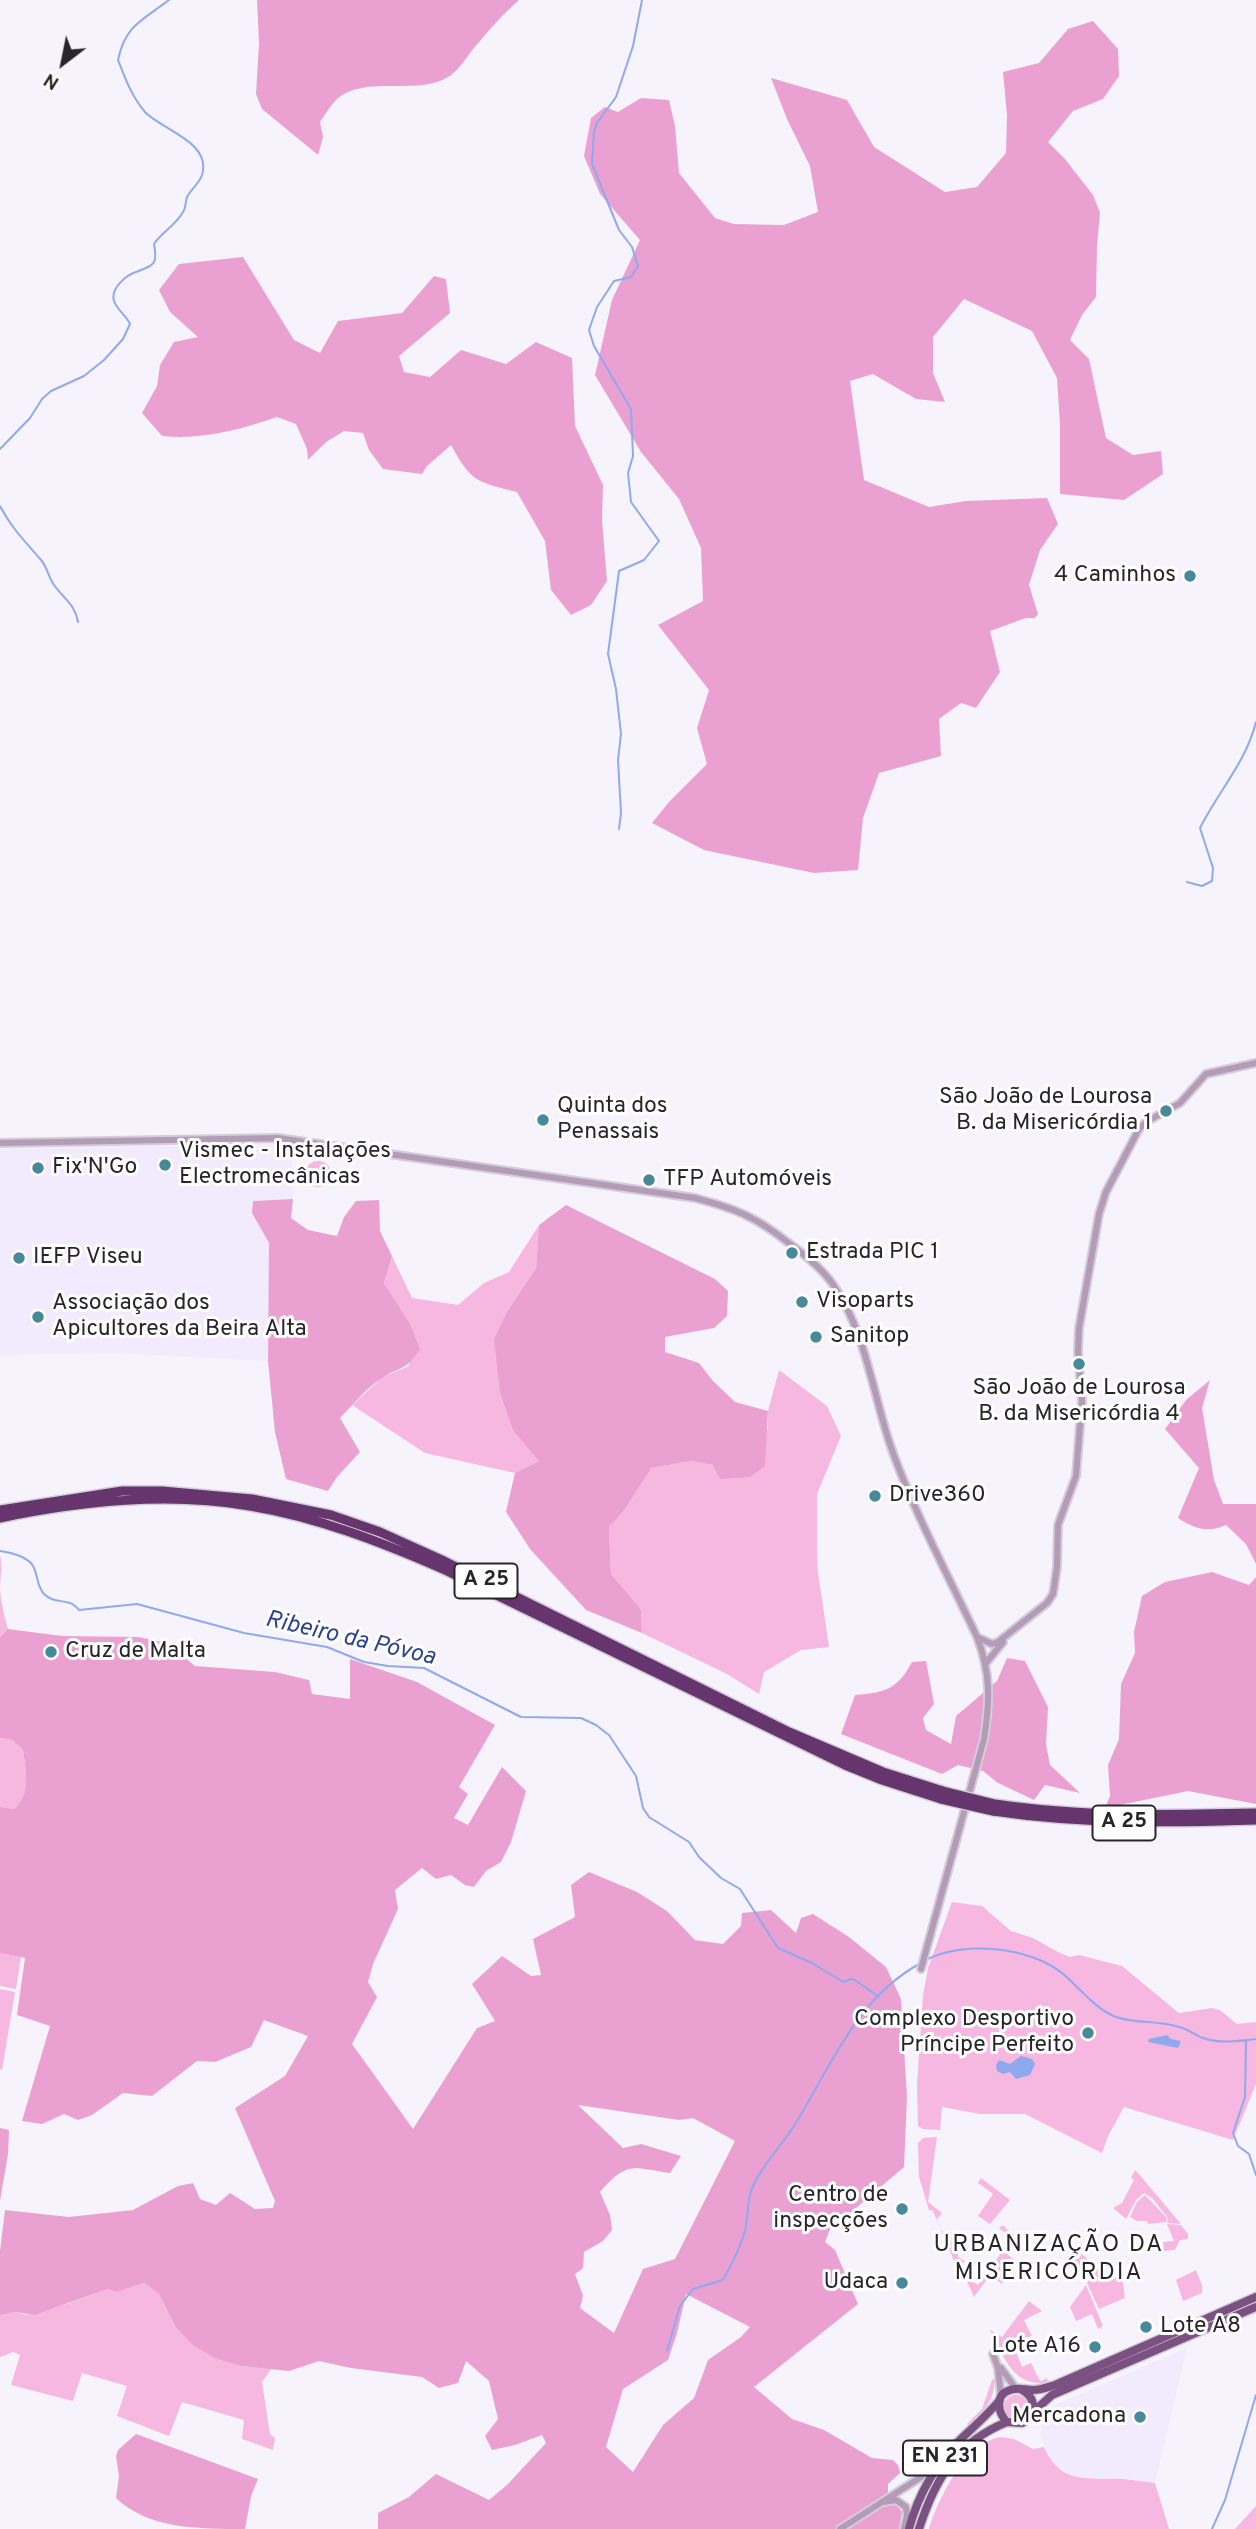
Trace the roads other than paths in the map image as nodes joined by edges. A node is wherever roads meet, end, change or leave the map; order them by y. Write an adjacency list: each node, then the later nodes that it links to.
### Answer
1 (1256, 1063): 5 (street)
2 (0, 1143): 6 (street)
3 (0, 1510): 10 (highway, A 25)
4 (0, 1518): 10 (highway, A 25)
5 (1018, 1626): 7 (street); 9 (street)
6 (977, 1637): 7 (street); 8 (street)
7 (998, 1642): 8 (street)
8 (982, 1653): 9 (street)
9 (986, 1665): 14 (street)
10 (942, 1795): 11 (highway, A 25, bridge)
11 (994, 1807): 12 (highway, A 25); 13 (highway, A 25)
12 (1256, 1813)
13 (1256, 1821)
14 (921, 1969)
15 (1256, 2297): 17 (main road, EN 231)
16 (1256, 2307): 19 (main road, EN 231)
17 (1018, 2389): 18 (main road, EN 231); 18 (street); 19 (main road)
18 (1000, 2399): 20 (main road, EN 231); 21 (main road, EN 231)
19 (1033, 2412): 20 (main road, EN 231)
20 (1007, 2422): 25 (main road, EN 231)
21 (965, 2436): 22 (street); 24 (main road, EN 231)
22 (881, 2502): 23 (street); 24 (street)
23 (840, 2529)
24 (907, 2529)
25 (919, 2529)

